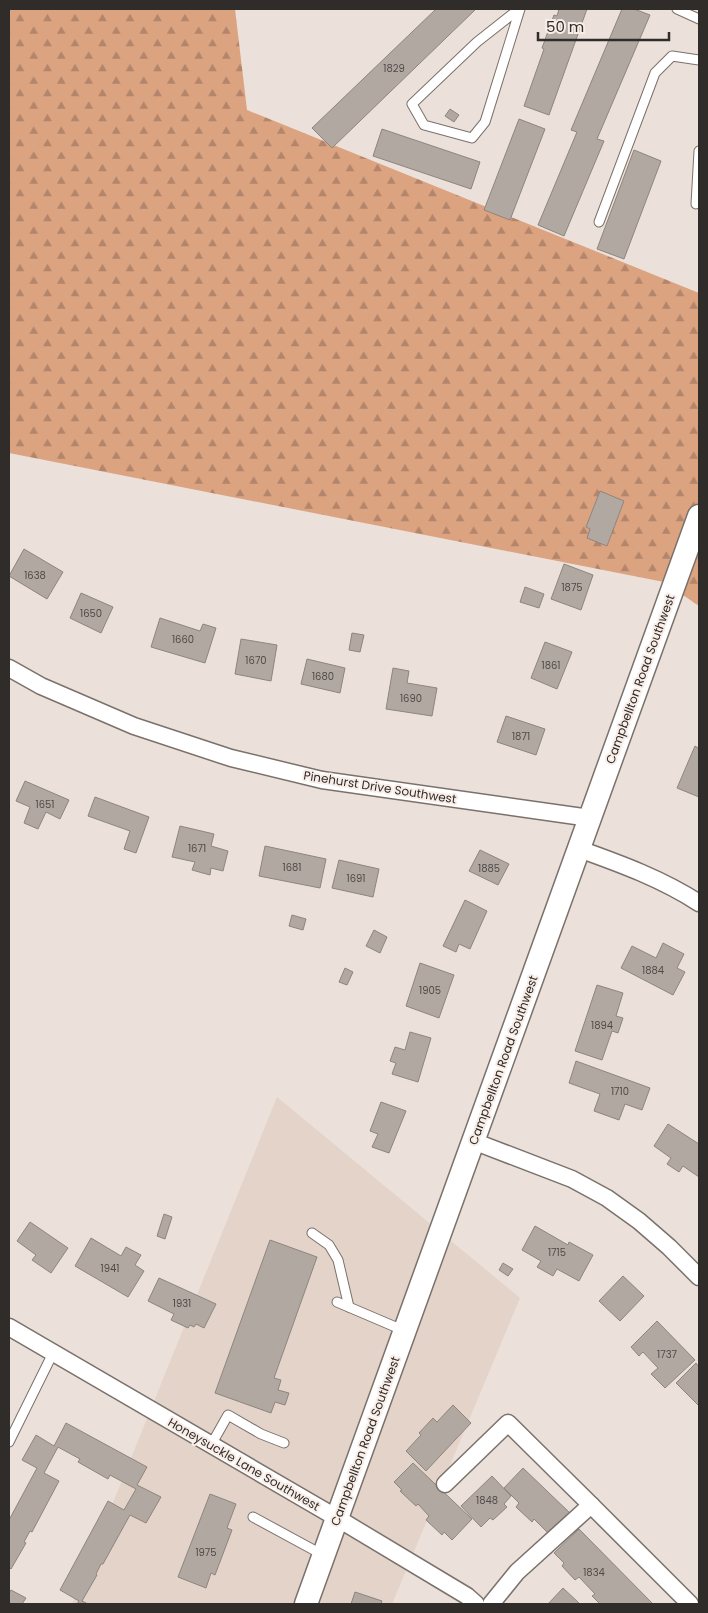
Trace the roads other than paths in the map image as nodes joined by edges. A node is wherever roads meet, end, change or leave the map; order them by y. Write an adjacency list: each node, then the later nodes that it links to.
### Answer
1 (520, 9): 1 (lane)
2 (677, 9): 3 (lane)
3 (699, 19)
4 (699, 60): 7 (lane)
5 (699, 150): 6 (lane)
6 (696, 204)
7 (600, 222)
8 (699, 516): 10 (main road, Campbellton Road Southwest)
9 (9, 668): 10 (street, Pinehurst Drive Southwest)
10 (590, 818): 11 (main road, Campbellton Road Southwest)
11 (579, 849): 12 (street); 13 (main road, Campbellton Road Southwest)
12 (699, 903)
13 (473, 1141): 15 (street); 19 (main road, Campbellton Road Southwest)
14 (312, 1233): 17 (lane)
15 (699, 1277)
16 (337, 1302): 17 (lane)
17 (349, 1307): 19 (lane)
18 (9, 1327): 20 (street, Honeysuckle Lane Southwest)
19 (405, 1331): 27 (main road, Campbellton Road Southwest)
20 (53, 1353): 21 (lane); 23 (street, Honeysuckle Lane Southwest)
21 (9, 1442)
22 (284, 1443): 23 (lane)
23 (211, 1445): 27 (street, Honeysuckle Lane Southwest)
24 (444, 1484): 25 (street)
25 (591, 1505): 31 (street); 32 (street)
26 (253, 1517): 28 (lane)
27 (337, 1518): 28 (main road, Campbellton Road Southwest); 30 (street, Honeysuckle Lane Southwest)
28 (324, 1555): 29 (main road, Campbellton Road Southwest)
29 (306, 1604)
30 (476, 1604)
31 (491, 1604)
32 (690, 1604)

